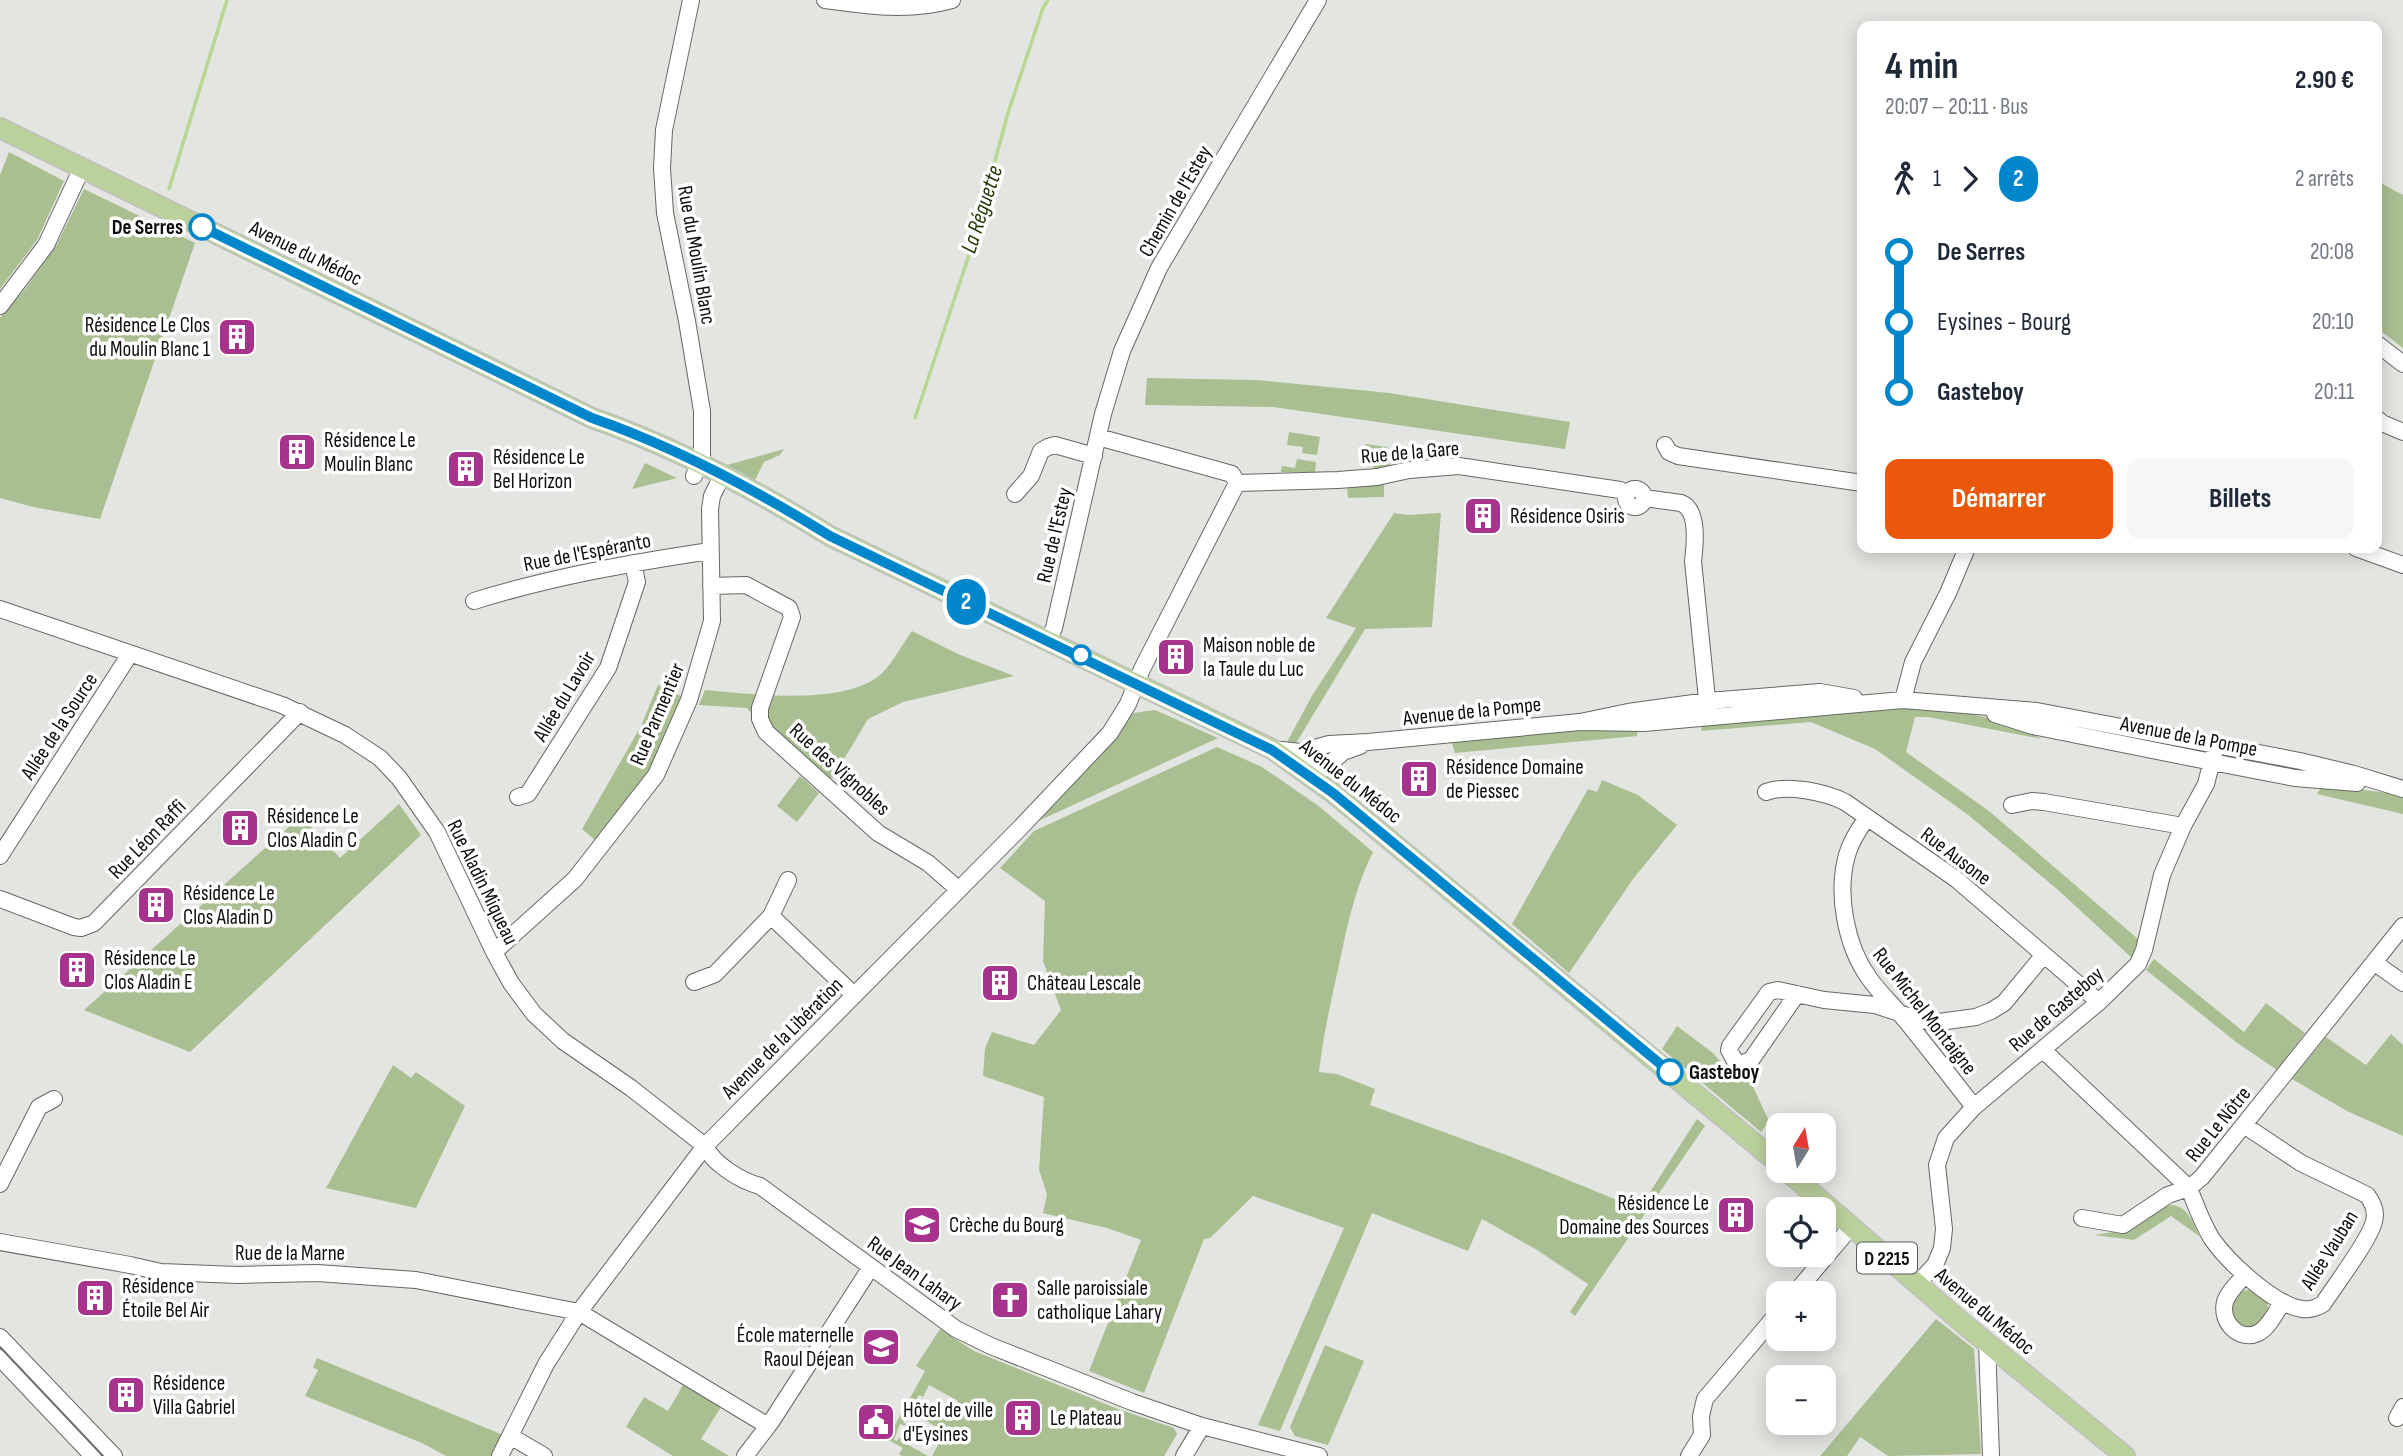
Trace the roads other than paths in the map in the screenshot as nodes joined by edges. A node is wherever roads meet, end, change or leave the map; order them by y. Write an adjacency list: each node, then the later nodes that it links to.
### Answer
1 (691, 0): 15 (street, Rue du Moulin Blanc)
2 (825, 0): 3 (street)
3 (953, 0)
4 (1318, 0): 12 (street, Chemin de l'Estey)
5 (0, 128): 6 (main road, Avenue du Médoc)
6 (82, 168): 7 (street); 15 (main road, Avenue du Médoc)
7 (0, 306)
8 (2382, 348): 9 (street)
9 (2403, 364)
10 (2382, 421): 11 (street)
11 (2403, 432)
12 (1098, 437): 14 (street, Rue de l'Estey); 18 (street)
13 (1665, 445): 17 (street)
14 (1094, 456): 19 (street); 28 (street, Rue de l'Estey)
15 (697, 470): 16 (main road, Avenue du Médoc)
16 (719, 482): 20 (street, Rue Parmentier); 28 (main road, Avenue du Médoc)
17 (1857, 482)
18 (1237, 483): 30 (street); 33 (street, Rue de la Gare)
19 (1015, 494)
20 (710, 551): 23 (street, Rue de l'Espéranto); 25 (street, Rue Parmentier)
21 (1965, 553): 31 (street)
22 (2370, 553): 24 (street)
23 (633, 564): 26 (street, Rue de l'Espéranto); 44 (street, Allée du Lavoir)
24 (2403, 565)
25 (711, 586): 50 (street, Rue des Vignobles); 54 (street, Rue Parmentier)
26 (474, 601)
27 (0, 609): 29 (street, Rue Aladin Miqueau)
28 (1048, 641): 30 (main road, Avenue du Médoc)
29 (130, 654): 34 (street, Rue Aladin Miqueau); 48 (street, Allée de la Source)
30 (1136, 683): 37 (main road, Avenue du Médoc); 50 (street, Avenue de la Libération)
31 (1903, 700): 32 (street, Avenue de la Pompe); 33 (street, Avenue de la Pompe)
32 (1973, 707): 36 (street, Avenue de la Pompe); 38 (street, Avenue de la Pompe)
33 (1709, 709): 35 (street, Avenue de la Pompe)
34 (300, 712): 51 (street, Rue Léon Raffi); 54 (street, Rue Aladin Miqueau)
35 (1368, 742): 37 (street, Avenue de la Pompe); 40 (street, Avenue de la Pompe)
36 (2216, 745): 38 (street, Rue de Gasteboy); 41 (street, Avenue de la Pompe)
37 (1272, 750): 39 (main road, Avenue du Médoc)
38 (2212, 762): 41 (street, Avenue de la Pompe); 47 (street, Rue de Gasteboy)
39 (1296, 765): 40 (street); 43 (main road, Avenue du Médoc)
40 (1325, 768): 43 (street)
41 (2402, 788)
42 (1766, 792): 46 (street, Rue Ausone)
43 (1333, 793): 68 (main road, Avenue du Médoc)
44 (518, 797)
45 (2012, 805): 47 (street)
46 (1867, 818): 55 (street, Rue Ausone); 62 (street, Rue Michel Montaigne)
47 (2183, 826): 61 (street, Rue de Gasteboy)
48 (0, 856)
49 (788, 880): 52 (street)
50 (958, 889): 59 (street, Avenue de la Libération)
51 (0, 900)
52 (771, 916): 57 (street); 59 (street)
53 (2403, 926): 56 (street, Rue Le Nôtre)
54 (494, 952): 67 (street, Rue Aladin Miqueau)
55 (2043, 956): 61 (street, Rue Ausone); 62 (street)
56 (2375, 963): 58 (street); 66 (street, Rue Le Nôtre)
57 (694, 982)
58 (2403, 983)
59 (854, 995): 67 (street, Avenue de la Libération)
60 (1797, 995): 60 (street); 62 (street)
61 (2099, 1002): 63 (street, Rue de Gasteboy)
62 (1898, 1011): 65 (street, Rue Michel Montaigne)
63 (2043, 1050): 65 (street, Rue de Gasteboy); 71 (street, Rue Le Nôtre)
64 (54, 1099): 70 (street)
65 (1973, 1107): 78 (street, Rue de Gasteboy)
66 (2244, 1125): 71 (street, Rue Le Nôtre); 79 (street, Allée Vauban)
67 (705, 1146): 75 (street, Rue Jean Lahary); 80 (street, Avenue de la Libération)
68 (1766, 1153)
69 (1801, 1183): 73 (main road, Avenue du Médoc / D 2215)
70 (0, 1184)
71 (2189, 1188): 72 (street); 76 (street, Allée Vauban)
72 (2082, 1218)
73 (1851, 1227): 77 (street); 78 (main road, Avenue du Médoc / D 2215)
74 (0, 1242): 80 (street, Rue de la Marne)
75 (871, 1267): 85 (street); 86 (street, Rue Jean Lahary)
76 (2245, 1275): 79 (street, Allée Vauban); 79 (street, Allée Vauban)
77 (1805, 1281)
78 (1917, 1284): 83 (main road, Avenue du Médoc / D 2215)
79 (2283, 1302)
80 (579, 1312): 85 (street, Rue de la Marne); 87 (street, Avenue de la Libération)
81 (1766, 1327): 95 (street)
82 (0, 1337): 90 (street)
83 (1987, 1343): 96 (street); 97 (main road, Avenue du Médoc / D 2215)
84 (0, 1358): 89 (street)
85 (768, 1426): 93 (street)
86 (1202, 1426): 88 (street, Rue Jean Lahary); 94 (street)
87 (510, 1436): 91 (street, Avenue de la Libération); 92 (street)
88 (1315, 1455)
89 (93, 1456)
90 (114, 1456)
91 (500, 1456)
92 (544, 1456)
93 (745, 1456)
94 (1184, 1456)
95 (1689, 1456)
96 (1991, 1456)
97 (2125, 1456)

